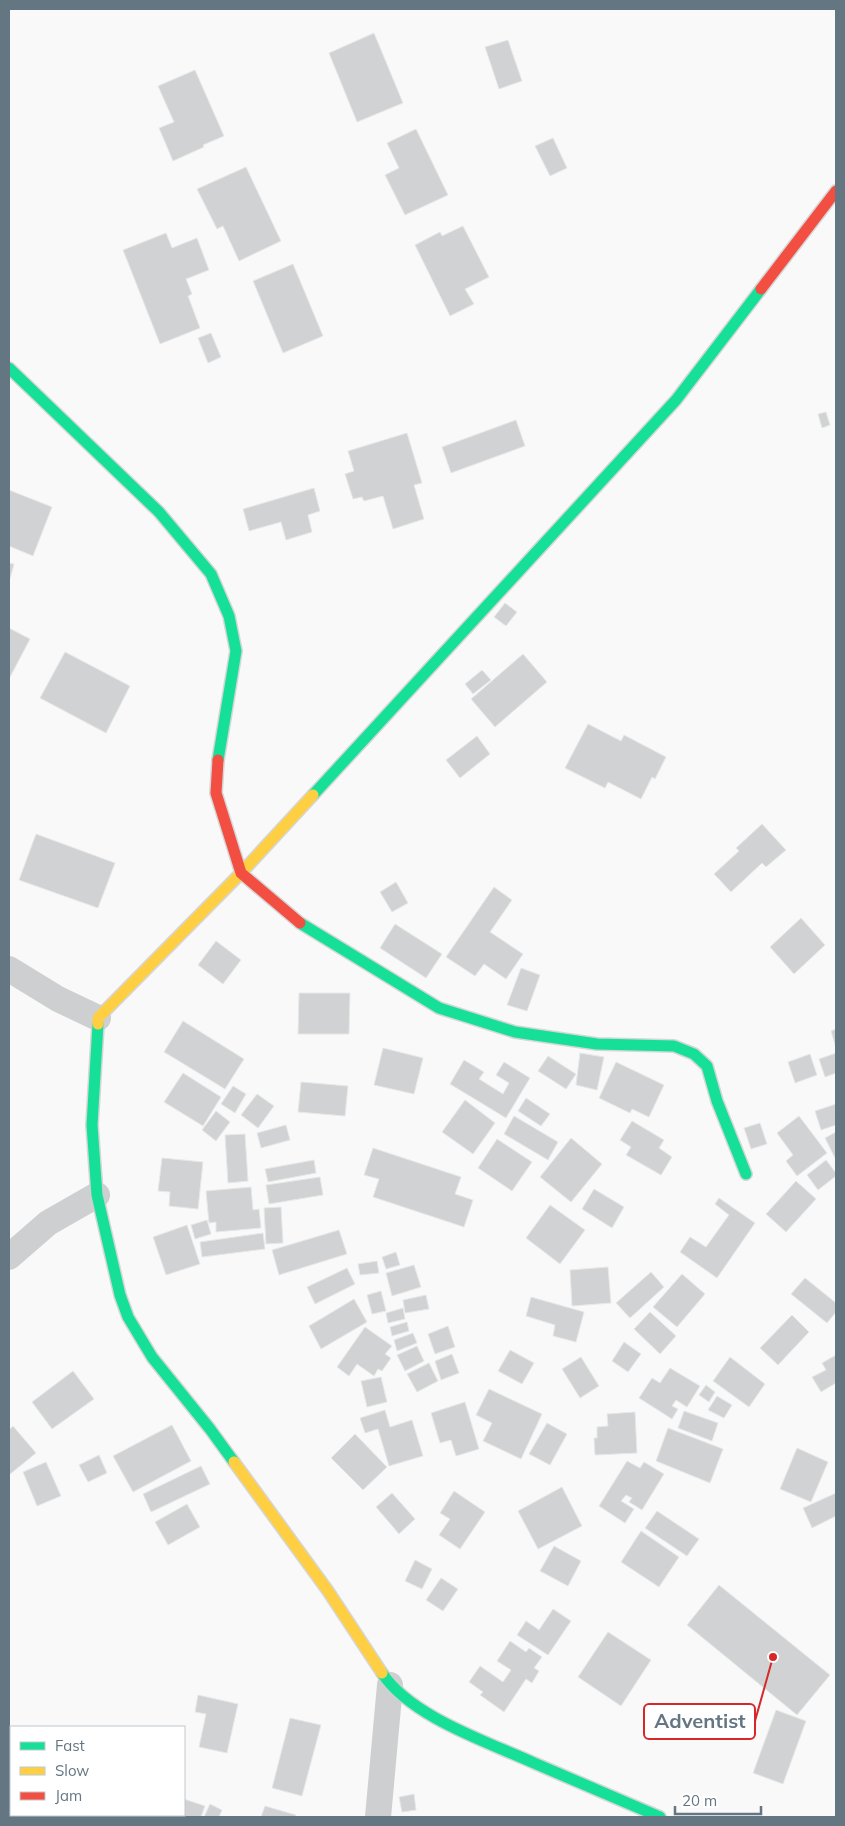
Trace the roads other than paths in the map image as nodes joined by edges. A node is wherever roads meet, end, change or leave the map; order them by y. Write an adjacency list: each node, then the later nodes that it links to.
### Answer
1 (836, 191): 3 (street)
2 (9, 368): 3 (street)
3 (241, 873): 5 (street); 6 (street)
4 (9, 970): 5 (street)
5 (98, 1018): 7 (street)
6 (746, 1174)
7 (98, 1195): 8 (street); 9 (street)
8 (9, 1258)
9 (390, 1685): 10 (street); 11 (street)
10 (378, 1817)
11 (660, 1817)

